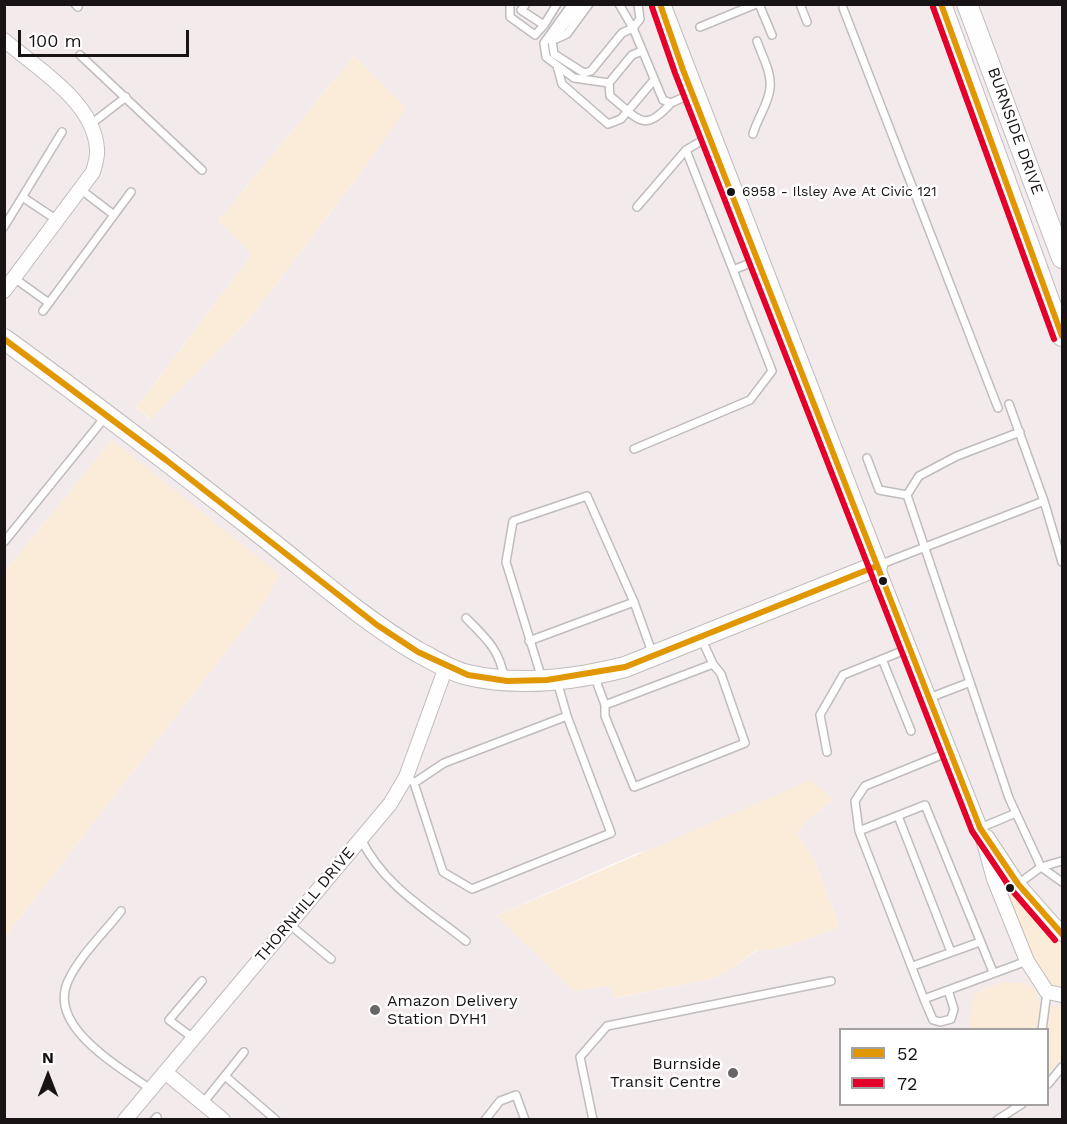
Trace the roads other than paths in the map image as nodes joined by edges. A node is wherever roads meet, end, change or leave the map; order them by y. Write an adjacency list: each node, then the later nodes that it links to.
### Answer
1 (510, 4): 17 (lane)
2 (526, 4): 17 (lane)
3 (557, 4): 17 (lane)
4 (572, 4): 20 (lane)
5 (580, 4): 23 (lane)
6 (588, 4): 23 (lane)
7 (619, 4): 19 (lane)
8 (638, 4): 19 (lane)
9 (660, 4): 21 (street)
10 (673, 4): 21 (street)
11 (757, 4): 18 (lane); 22 (lane)
12 (800, 4): 16 (lane)
13 (942, 4): 56 (street, BURNSIDE DRIVE)
14 (967, 4): 49 (street, BURNSIDE DRIVE)
15 (843, 8): 59 (lane)
16 (807, 22)
17 (543, 25)
18 (700, 27)
19 (633, 28): 23 (lane); 26 (lane)
20 (553, 30): 23 (lane); 28 (lane)
21 (670, 32): 32 (street)
22 (772, 35)
23 (552, 41): 28 (lane)
24 (757, 41): 38 (lane)
25 (5, 43): 36 (street)
26 (642, 51): 30 (lane); 31 (lane)
27 (80, 55): 33 (lane)
28 (546, 57): 29 (lane)
29 (557, 66): 31 (lane); 35 (lane)
30 (654, 80): 34 (lane); 35 (lane)
31 (609, 83): 35 (lane)
32 (693, 93): 34 (lane); 39 (street)
33 (126, 97): 36 (lane); 41 (lane)
34 (671, 103): 35 (lane)
35 (628, 110)
36 (92, 124): 42 (street)
37 (62, 132): 44 (lane)
38 (753, 134)
39 (710, 136): 40 (lane); 50 (street)
40 (686, 150): 45 (lane); 51 (lane)
41 (202, 170)
42 (81, 189): 46 (lane); 47 (street)
43 (131, 192): 46 (lane)
44 (24, 198): 47 (lane); 48 (lane)
45 (637, 207)
46 (114, 215): 54 (lane)
47 (57, 220): 52 (street)
48 (4, 227)
49 (1062, 258)
50 (760, 260): 51 (lane); 69 (street)
51 (733, 270): 62 (lane)
52 (14, 278): 53 (street); 54 (lane)
53 (4, 291)
54 (49, 303): 55 (lane)
55 (43, 311)
56 (1062, 336)
57 (4, 339): 60 (street)
58 (1009, 404): 61 (lane)
59 (998, 408)
60 (107, 415): 66 (lane); 78 (street)
61 (1020, 432): 64 (lane); 65 (lane)
62 (634, 449)
63 (867, 458): 64 (lane)
64 (907, 495): 67 (lane)
65 (1044, 501): 67 (lane); 68 (lane)
66 (4, 542)
67 (926, 549): 69 (lane); 82 (lane)
68 (1062, 562)
69 (877, 566): 72 (street); 74 (street)
70 (634, 602): 73 (lane); 73 (lane); 75 (lane)
71 (466, 618): 80 (lane)
72 (701, 638): 75 (street); 77 (lane)
73 (529, 640): 81 (lane)
74 (910, 648): 76 (lane); 83 (street)
75 (654, 658): 79 (street)
76 (882, 659): 86 (lane); 88 (lane)
77 (713, 664): 84 (lane); 84 (lane)
78 (446, 667): 80 (street); 89 (street, THORNHILL DRIVE)
79 (594, 675): 81 (street); 84 (lane)
80 (504, 679): 81 (street)
81 (550, 680): 85 (lane)
82 (968, 683): 83 (lane); 90 (lane)
83 (929, 698): 87 (street)
84 (605, 705)
85 (567, 716): 89 (lane); 89 (lane)
86 (911, 731)
87 (951, 751): 92 (street); 93 (lane)
88 (827, 752)
89 (410, 780): 94 (street, THORNHILL DRIVE)
90 (1016, 813): 92 (lane); 96 (lane)
91 (898, 816): 93 (lane); 103 (lane); 104 (lane)
92 (980, 828): 98 (street); 106 (street)
93 (859, 831): 107 (lane)
94 (361, 839): 100 (street, THORNHILL DRIVE); 102 (lane)
95 (1062, 861): 96 (lane)
96 (1041, 867): 97 (lane); 98 (lane)
97 (1062, 882)
98 (1018, 884): 101 (street)
99 (121, 911): 122 (lane)
100 (289, 924): 105 (lane); 116 (street, THORNHILL DRIVE)
101 (1062, 933)
102 (466, 940)
103 (980, 942): 104 (lane); 108 (lane)
104 (951, 952): 107 (lane)
105 (331, 959)
106 (1027, 961): 108 (lane); 112 (street)
107 (913, 966): 114 (lane)
108 (993, 972): 111 (lane)
109 (202, 981): 116 (lane)
110 (831, 981): 132 (lane)
111 (948, 990): 114 (lane); 114 (lane)
112 (1047, 992): 113 (street); 115 (lane)
113 (1062, 995)
114 (924, 999)
115 (1042, 1028)
116 (193, 1038): 119 (street, THORNHILL DRIVE)
117 (244, 1052): 120 (lane)
118 (1062, 1067): 121 (lane)
119 (165, 1072): 122 (street, THORNHILL DRIVE); 123 (street)
120 (225, 1076): 123 (lane); 129 (lane)
121 (1049, 1082)
122 (150, 1089): 127 (street, THORNHILL DRIVE)
123 (203, 1103): 128 (street)
124 (1008, 1106): 126 (lane)
125 (1019, 1106): 126 (lane)
126 (999, 1118)
127 (125, 1119)
128 (223, 1119)
129 (276, 1119)
130 (485, 1119): 131 (lane)
131 (525, 1119)
132 (593, 1119)

